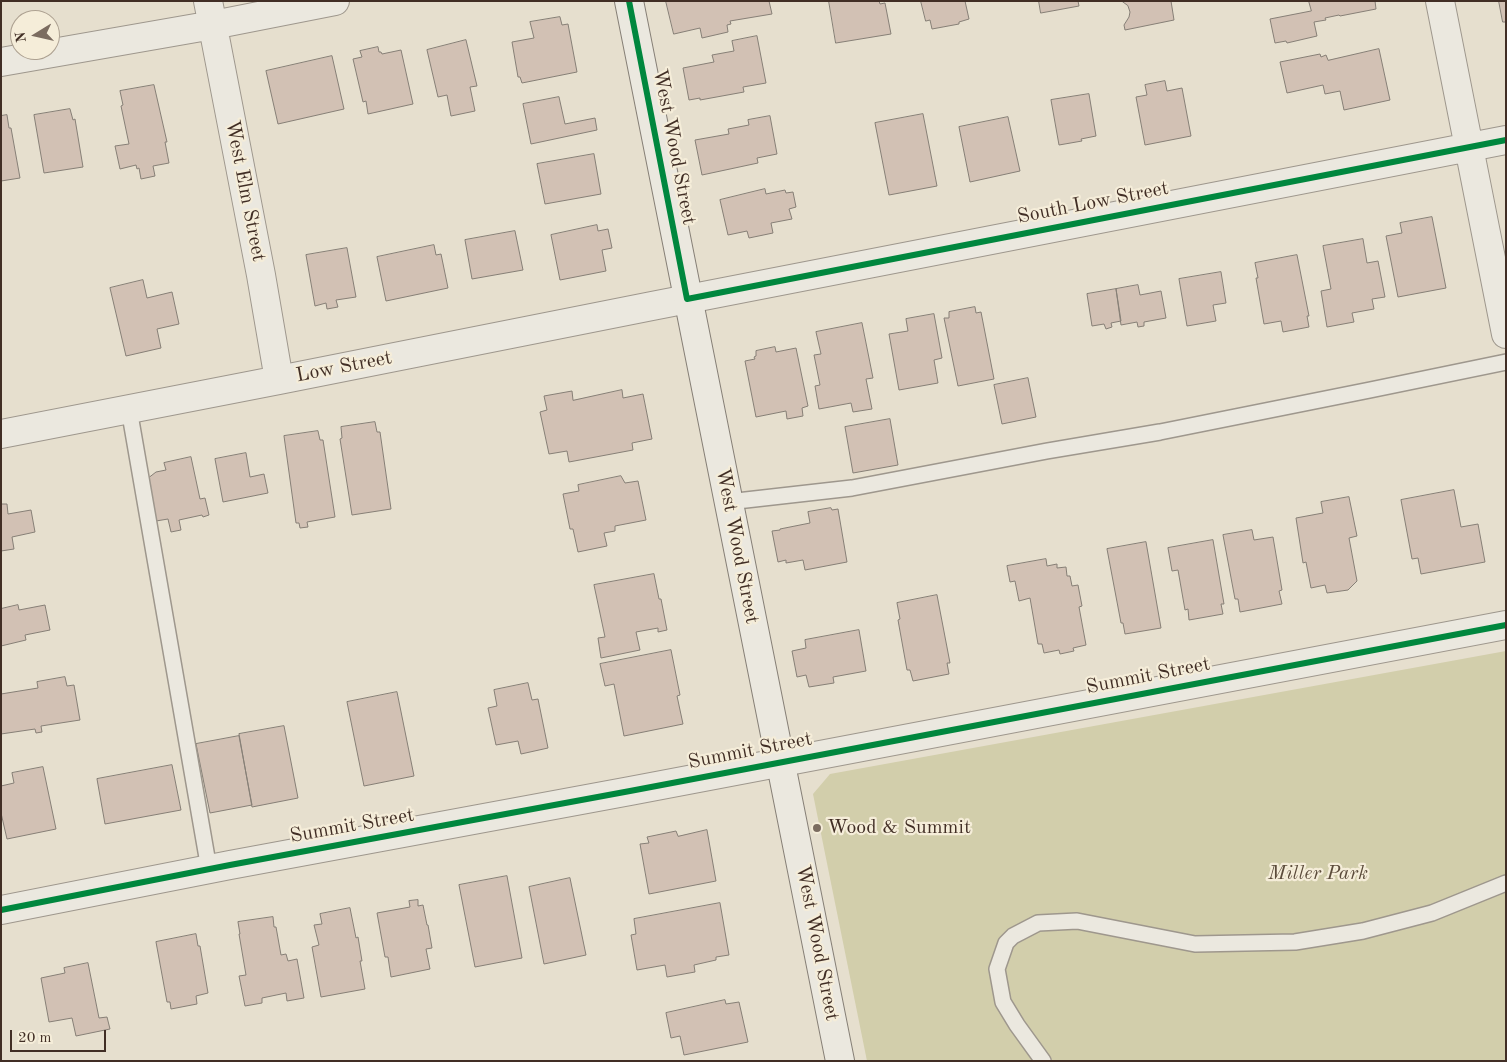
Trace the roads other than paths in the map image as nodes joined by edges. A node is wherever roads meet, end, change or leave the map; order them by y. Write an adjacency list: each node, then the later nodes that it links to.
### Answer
1 (336, 1): 4 (street)
2 (629, 1): 8 (street, West Wood Street)
3 (1440, 1): 7 (street)
4 (211, 13): 5 (street); 11 (street, West Elm Street)
5 (1, 62)
6 (1506, 140): 7 (street, South Low Street)
7 (1468, 147): 8 (street, South Low Street); 9 (street)
8 (687, 299): 11 (street, Low Street); 14 (street, West Wood Street)
9 (1506, 334)
10 (1506, 362): 14 (lane)
11 (279, 380): 12 (street, Low Street)
12 (130, 409): 13 (street, Low Street); 17 (lane)
13 (1, 434)
14 (728, 502): 16 (street, West Wood Street)
15 (1506, 625): 16 (street, Summit Street)
16 (781, 762): 17 (street, Summit Street); 20 (street, West Wood Street)
17 (209, 869): 19 (street, Summit Street)
18 (1506, 883): 21 (lane)
19 (1, 910)
20 (840, 1061)
21 (1043, 1061)

